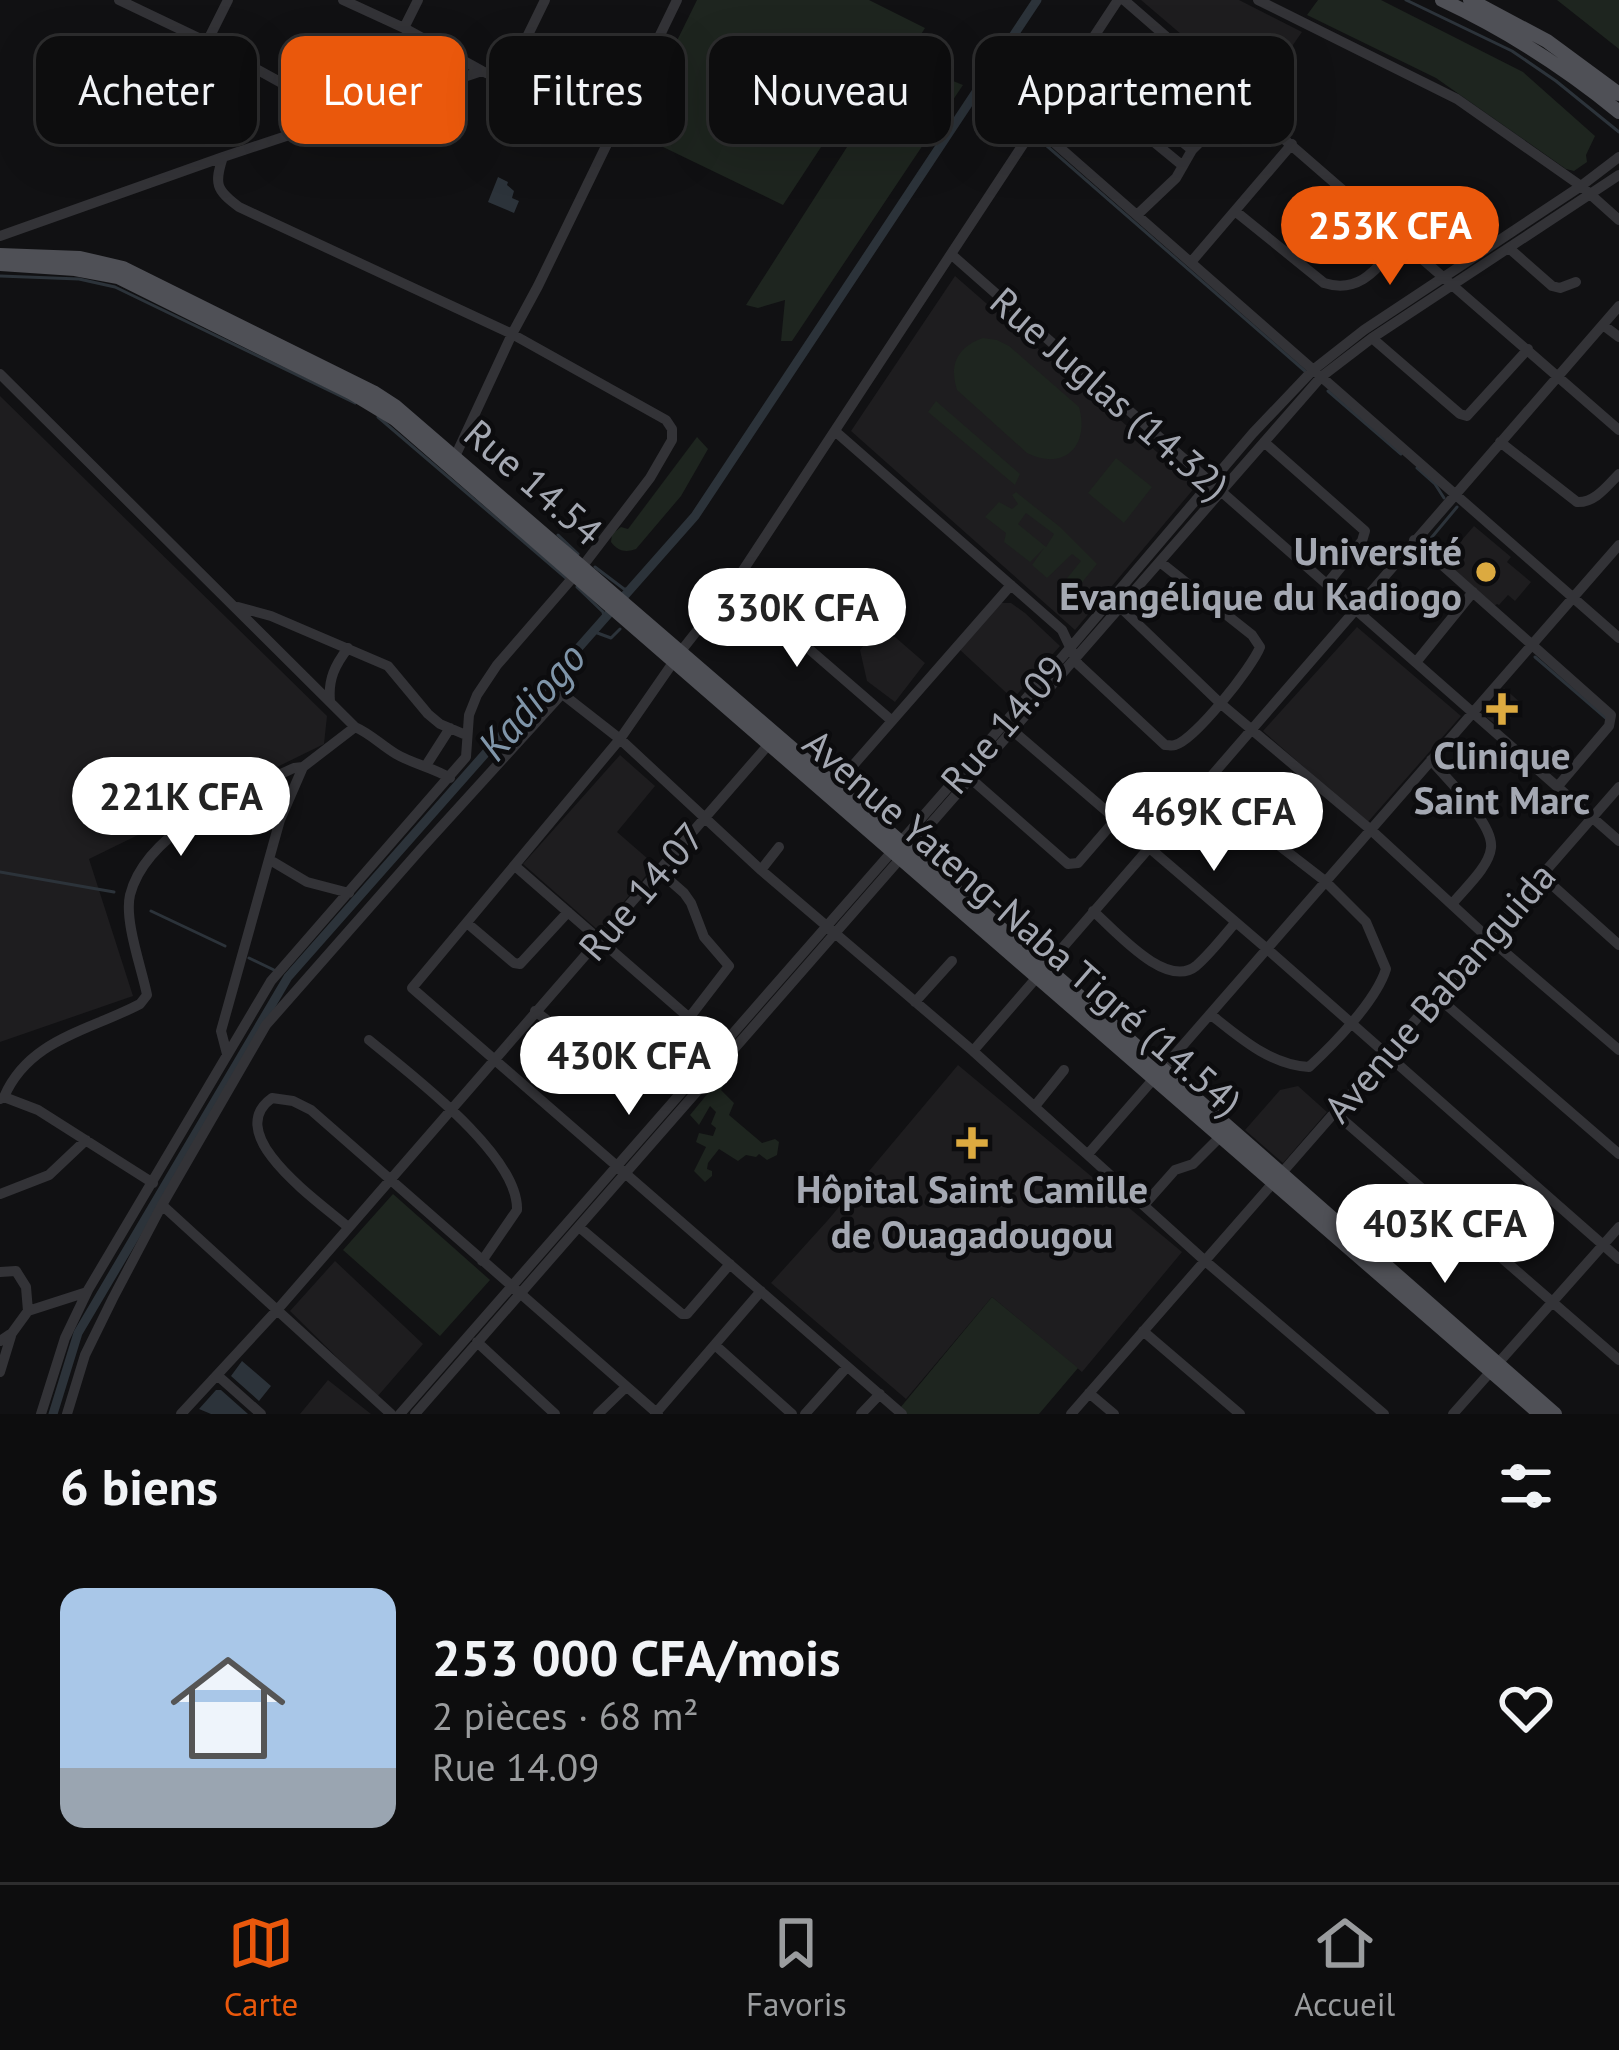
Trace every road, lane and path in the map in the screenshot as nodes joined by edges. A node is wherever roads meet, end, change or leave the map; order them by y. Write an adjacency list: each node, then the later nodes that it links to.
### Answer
1 (119, 0): 12 (street)
2 (228, 0): 13 (street)
3 (343, 0): 11 (street)
4 (418, 0): 11 (street)
5 (545, 0): 15 (street)
6 (677, 0): 16 (street)
7 (1121, 0): 17 (street); 18 (street)
8 (1258, 0): 38 (street)
9 (1442, 0): 24 (main road)
10 (1470, 0): 23 (main road)
11 (404, 28): 14 (street)
12 (193, 36)
13 (210, 36)
14 (416, 36)
15 (527, 36)
16 (660, 36)
17 (1096, 36)
18 (1164, 36)
19 (465, 62): 20 (street)
20 (482, 71): 21 (street); 22 (street)
21 (489, 74)
22 (465, 77)
23 (1619, 94)
24 (1619, 112)
25 (281, 137): 34 (street)
26 (608, 144): 52 (street)
27 (1022, 144): 45 (street)
28 (1056, 144): 40 (street)
29 (1156, 144): 36 (street)
30 (1185, 144): 33 (street)
31 (1198, 144): 33 (street)
32 (1292, 144): 39 (street); 43 (street)
33 (1192, 150): 36 (street)
34 (223, 157): 42 (street); 52 (street)
35 (1619, 157): 38 (street, Rue 14.09)
36 (1183, 166): 40 (street)
37 (1619, 175): 38 (street, Rue 14.09)
38 (1586, 190): 41 (street); 44 (street, Rue 14.09); 48 (street, Rue 14.09)
39 (1235, 211): 43 (street); 47 (street)
40 (1137, 215): 47 (street)
41 (1619, 220)
42 (0, 236)
43 (1402, 240): 48 (street)
44 (1510, 250): 48 (street, Rue 14.09); 49 (street)
45 (952, 255): 60 (street); 65 (street, Rue Juglas (14.32))
46 (0, 260): 63 (main road, Rue 14.54)
47 (1192, 261): 57 (street)
48 (1447, 282): 53 (street, Rue 14.09); 55 (street); 57 (street, Rue 14.09)
49 (1576, 282)
50 (1619, 306): 51 (street)
51 (1603, 325): 54 (street); 58 (street)
52 (512, 334): 63 (street); 71 (street)
53 (1372, 338): 55 (street); 57 (street, Rue 14.09)
54 (1619, 338)
55 (1528, 349): 58 (street)
56 (0, 374): 78 (street)
57 (1317, 374): 61 (street, Rue 14.09); 65 (street, Rue 14.09); 67 (street)
58 (1559, 376): 59 (street); 62 (street)
59 (1619, 430)
60 (836, 432): 72 (street); 74 (street)
61 (1264, 442): 66 (street, Rue 14.09); 73 (street)
62 (1500, 442): 64 (street); 67 (street)
63 (452, 462): 71 (main road, Rue 14.54)
64 (1619, 473)
65 (1211, 482): 66 (street, Rue Juglas (14.32)); 77 (street, Rue 14.09)
66 (1222, 491): 70 (street, Rue 14.09); 73 (street, Rue Juglas (14.32))
67 (1454, 493): 68 (street); 76 (street)
68 (1414, 540): 75 (street); 79 (street)
69 (1618, 549): 76 (street)
70 (1160, 562): 77 (street, Rue 14.09); 87 (street)
71 (578, 571): 84 (main road, Rue 14.54); 94 (street)
72 (734, 584): 84 (street); 89 (street)
73 (1327, 584): 79 (street, Rue Juglas (14.32))
74 (1011, 585): 83 (street); 89 (street)
75 (1473, 592): 81 (street); 85 (street)
76 (1574, 598): 80 (street); 81 (street)
77 (1116, 603): 83 (street, Rue 14.09); 87 (street)
78 (235, 606): 82 (street); 86 (street)
79 (1355, 610): 85 (street, Rue Juglas (14.32)); 92 (street)
80 (1619, 638)
81 (1533, 644): 88 (street); 103 (street)
82 (348, 648): 86 (street); 91 (street)
83 (1073, 653): 87 (street); 93 (street, Rue 14.09); 113 (street, Rue 14.09)
84 (678, 656): 95 (street); 96 (main road, Avenue Yateng-Naba Tigré (14.54)); 102 (main road, Rue 14.54)
85 (1417, 661): 88 (street, Rue Juglas (14.32))
86 (330, 700): 90 (street)
87 (1220, 704): 92 (street)
88 (1474, 711): 97 (street); 103 (street, Rue Juglas (14.32))
89 (891, 720): 102 (street)
90 (355, 727): 98 (street); 99 (street)
91 (450, 728): 94 (street); 98 (street)
92 (1250, 729): 105 (street); 109 (street)
93 (1012, 730): 101 (street, Rue 14.09); 108 (street)
94 (466, 735): 100 (street)
95 (620, 739): 107 (street); 115 (street); 161 (street)
96 (769, 744): 107 (street, Rue 14.07); 113 (main road, Avenue Yateng-Naba Tigré (14.54))
97 (1430, 760): 109 (street); 121 (street)
98 (427, 764): 100 (street)
99 (303, 767): 114 (street); 148 (street)
100 (449, 778): 120 (street)
101 (970, 778): 108 (street); 113 (street, Rue 14.09)
102 (835, 786): 113 (main road, Rue 14.54)
103 (1558, 786): 106 (street, Rue Juglas (14.32))
104 (1619, 787): 106 (street, Avenue Babanguida)
105 (1190, 798): 112 (street); 119 (street)
106 (1593, 818): 110 (street, Rue Juglas (14.32)); 118 (street, Avenue Babanguida)
107 (704, 819): 116 (street); 117 (street, Rue 14.07)
108 (1116, 819): 112 (street)
109 (1371, 830): 119 (street); 121 (street)
110 (1619, 841)
111 (779, 847): 116 (street)
112 (1148, 847): 122 (street); 125 (street)
113 (899, 850): 126 (street, Rue 14.09); 132 (main road, Rue 14.54)
114 (270, 860): 120 (street); 144 (street)
115 (515, 866): 123 (street); 124 (street)
116 (761, 870): 126 (street)
117 (659, 871): 128 (street, Rue 14.07); 137 (street)
118 (1541, 875): 127 (street, Avenue Babanguida); 129 (street)
119 (1325, 881): 130 (street); 138 (street)
120 (349, 892): 144 (street)
121 (1452, 904): 127 (street)
122 (1093, 911): 125 (street); 132 (street)
123 (568, 912): 124 (street); 128 (street)
124 (466, 923): 145 (street)
125 (1235, 923): 130 (street)
126 (830, 930): 134 (street); 140 (street, Rue 14.09)
127 (1486, 936): 133 (street, Avenue Babanguida); 141 (street)
128 (600, 940): 135 (street, Rue 14.07); 137 (street)
129 (1619, 945)
130 (1265, 948): 136 (street); 138 (street)
131 (952, 961): 134 (street)
132 (1041, 972): 142 (street); 147 (main road, Avenue Yateng-Naba Tigré (14.54))
133 (1435, 995): 143 (street, Avenue Babanguida); 155 (street)
134 (916, 1002): 142 (street)
135 (535, 1011): 137 (street); 145 (street, Rue 14.07)
136 (1210, 1014): 138 (street); 147 (street)
137 (689, 1018): 140 (street)
138 (1351, 1023): 143 (street)
139 (369, 1040): 150 (street)
140 (727, 1050): 156 (street, Rue 14.09)
141 (1619, 1050)
142 (974, 1051): 149 (street)
143 (1385, 1053): 151 (street, Avenue Babanguida); 166 (street)
144 (227, 1054): 159 (street)
145 (494, 1059): 150 (street, Rue 14.07); 156 (street)
146 (1064, 1070): 149 (street)
147 (1158, 1074): 152 (main road, Avenue Yateng-Naba Tigré (14.54)); 154 (street); 157 (main road)
148 (2, 1098): 153 (street)
149 (1035, 1106): 154 (street)
150 (451, 1110): 158 (street, Rue 14.07); 169 (street)
151 (1334, 1112): 157 (street, Avenue Babanguida); 175 (street)
152 (1220, 1137): 157 (main road, Avenue Yateng-Naba Tigré (14.54)); 162 (street)
153 (86, 1140): 159 (street); 160 (street)
154 (1089, 1153): 162 (street)
155 (1619, 1154)
156 (621, 1171): 164 (street, Rue 14.09); 170 (street); 172 (street, Rue 14.09)
157 (1276, 1178): 168 (street, Avenue Babanguida); 185 (main road)
158 (389, 1180): 163 (street, Rue 14.07); 163 (street); 169 (street)
159 (153, 1183): 174 (street)
160 (0, 1194)
161 (162, 1205): 176 (street); 193 (street)
162 (1144, 1205): 168 (street)
163 (348, 1227): 176 (street, Rue 14.07)
164 (579, 1227): 170 (street); 172 (street, Rue 14.09)
165 (1619, 1227): 166 (street)
166 (1603, 1245): 167 (street); 175 (street)
167 (1619, 1258)
168 (1204, 1260): 178 (street, Avenue Babanguida); 208 (street)
169 (482, 1261): 172 (street)
170 (730, 1264): 173 (street)
171 (0, 1272): 177 (street)
172 (515, 1291): 181 (street, Rue 14.09); 188 (street); 197 (street, Rue 14.09)
173 (761, 1291): 182 (street); 184 (street)
174 (87, 1292): 177 (street); 192 (street)
175 (1552, 1302): 183 (street); 185 (street)
176 (278, 1309): 187 (street, Rue 14.07); 196 (street)
177 (28, 1311): 179 (street)
178 (1143, 1331): 189 (street, Avenue Babanguida); 207 (street)
179 (12, 1333): 180 (street); 186 (street)
180 (0, 1341)
181 (477, 1342): 198 (street, Rue 14.09); 199 (street)
182 (715, 1345): 191 (street); 201 (street)
183 (1619, 1360)
184 (848, 1366): 190 (street); 202 (street)
185 (1495, 1368): 209 (street); 210 (main road); 211 (main road)
186 (0, 1372)
187 (217, 1376): 194 (street, Rue 14.07); 195 (street)
188 (626, 1387): 191 (street); 200 (street)
189 (1089, 1393): 205 (street, Avenue Babanguida); 206 (street)
190 (880, 1394): 203 (street); 204 (street)
191 (657, 1413)
192 (41, 1414)
193 (67, 1414)
194 (181, 1414)
195 (261, 1414)
196 (391, 1414)
197 (400, 1414)
198 (415, 1414)
199 (555, 1414)
200 (598, 1414)
201 (792, 1414)
202 (805, 1414)
203 (861, 1414)
204 (902, 1414)
205 (1071, 1414)
206 (1114, 1414)
207 (1240, 1414)
208 (1384, 1414)
209 (1453, 1414)
210 (1540, 1414)
211 (1555, 1414)

